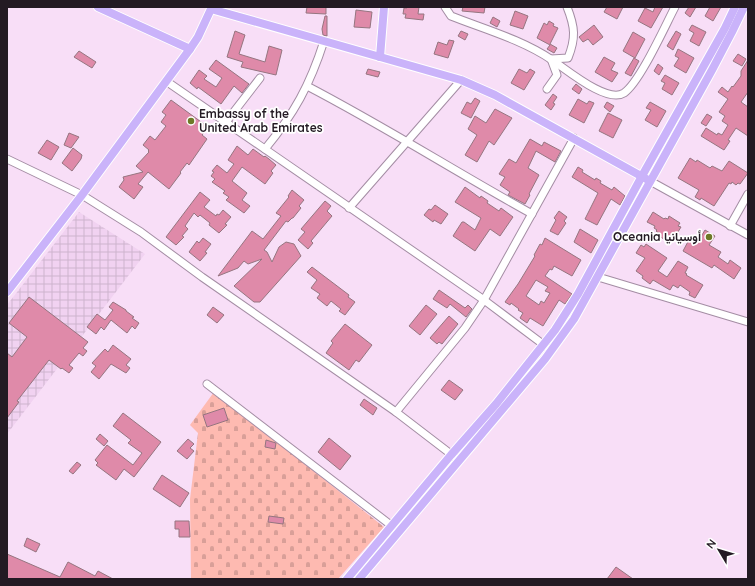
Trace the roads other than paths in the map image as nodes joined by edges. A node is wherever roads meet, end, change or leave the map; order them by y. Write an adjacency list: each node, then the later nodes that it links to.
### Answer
1 (98, 7): 11 (main road)
2 (384, 7): 12 (main road)
3 (445, 7): 13 (street)
4 (567, 7): 13 (street)
5 (675, 7): 13 (street)
6 (734, 7): 9 (main road)
7 (744, 7): 9 (main road)
8 (211, 8): 10 (main road); 11 (main road)
9 (729, 30): 19 (main road); 21 (main road)
10 (324, 41): 12 (main road); 17 (street)
11 (190, 49): 16 (main road)
12 (380, 58): 15 (main road)
13 (552, 59): 18 (street)
14 (260, 78): 20 (street)
15 (461, 80): 22 (main road); 23 (street)
16 (166, 81): 20 (street); 29 (main road)
17 (308, 86): 23 (street); 24 (street)
18 (546, 89)
19 (674, 118): 21 (main road); 26 (main road)
20 (226, 122): 24 (street)
21 (682, 122): 27 (main road)
22 (574, 138): 26 (main road); 31 (street)
23 (407, 142): 30 (street); 31 (street)
24 (266, 150): 30 (street)
25 (7, 160): 29 (street)
26 (642, 176): 27 (main road); 38 (main road)
27 (650, 181): 32 (street); 34 (main road)
28 (748, 194): 32 (street)
29 (82, 195): 35 (main road); 41 (street)
30 (349, 208): 36 (street)
31 (532, 214): 36 (street)
32 (730, 226): 33 (street)
33 (748, 235)
34 (598, 277): 37 (street); 38 (main road)
35 (7, 292)
36 (484, 300): 38 (street); 41 (street)
37 (748, 322)
38 (548, 348): 40 (main road)
39 (207, 384): 44 (street)
40 (499, 407): 42 (main road); 43 (main road)
41 (396, 412): 42 (street)
42 (451, 455): 43 (street); 44 (main road)
43 (459, 460): 46 (main road)
44 (392, 526): 45 (main road)
45 (347, 579)
46 (359, 579)

